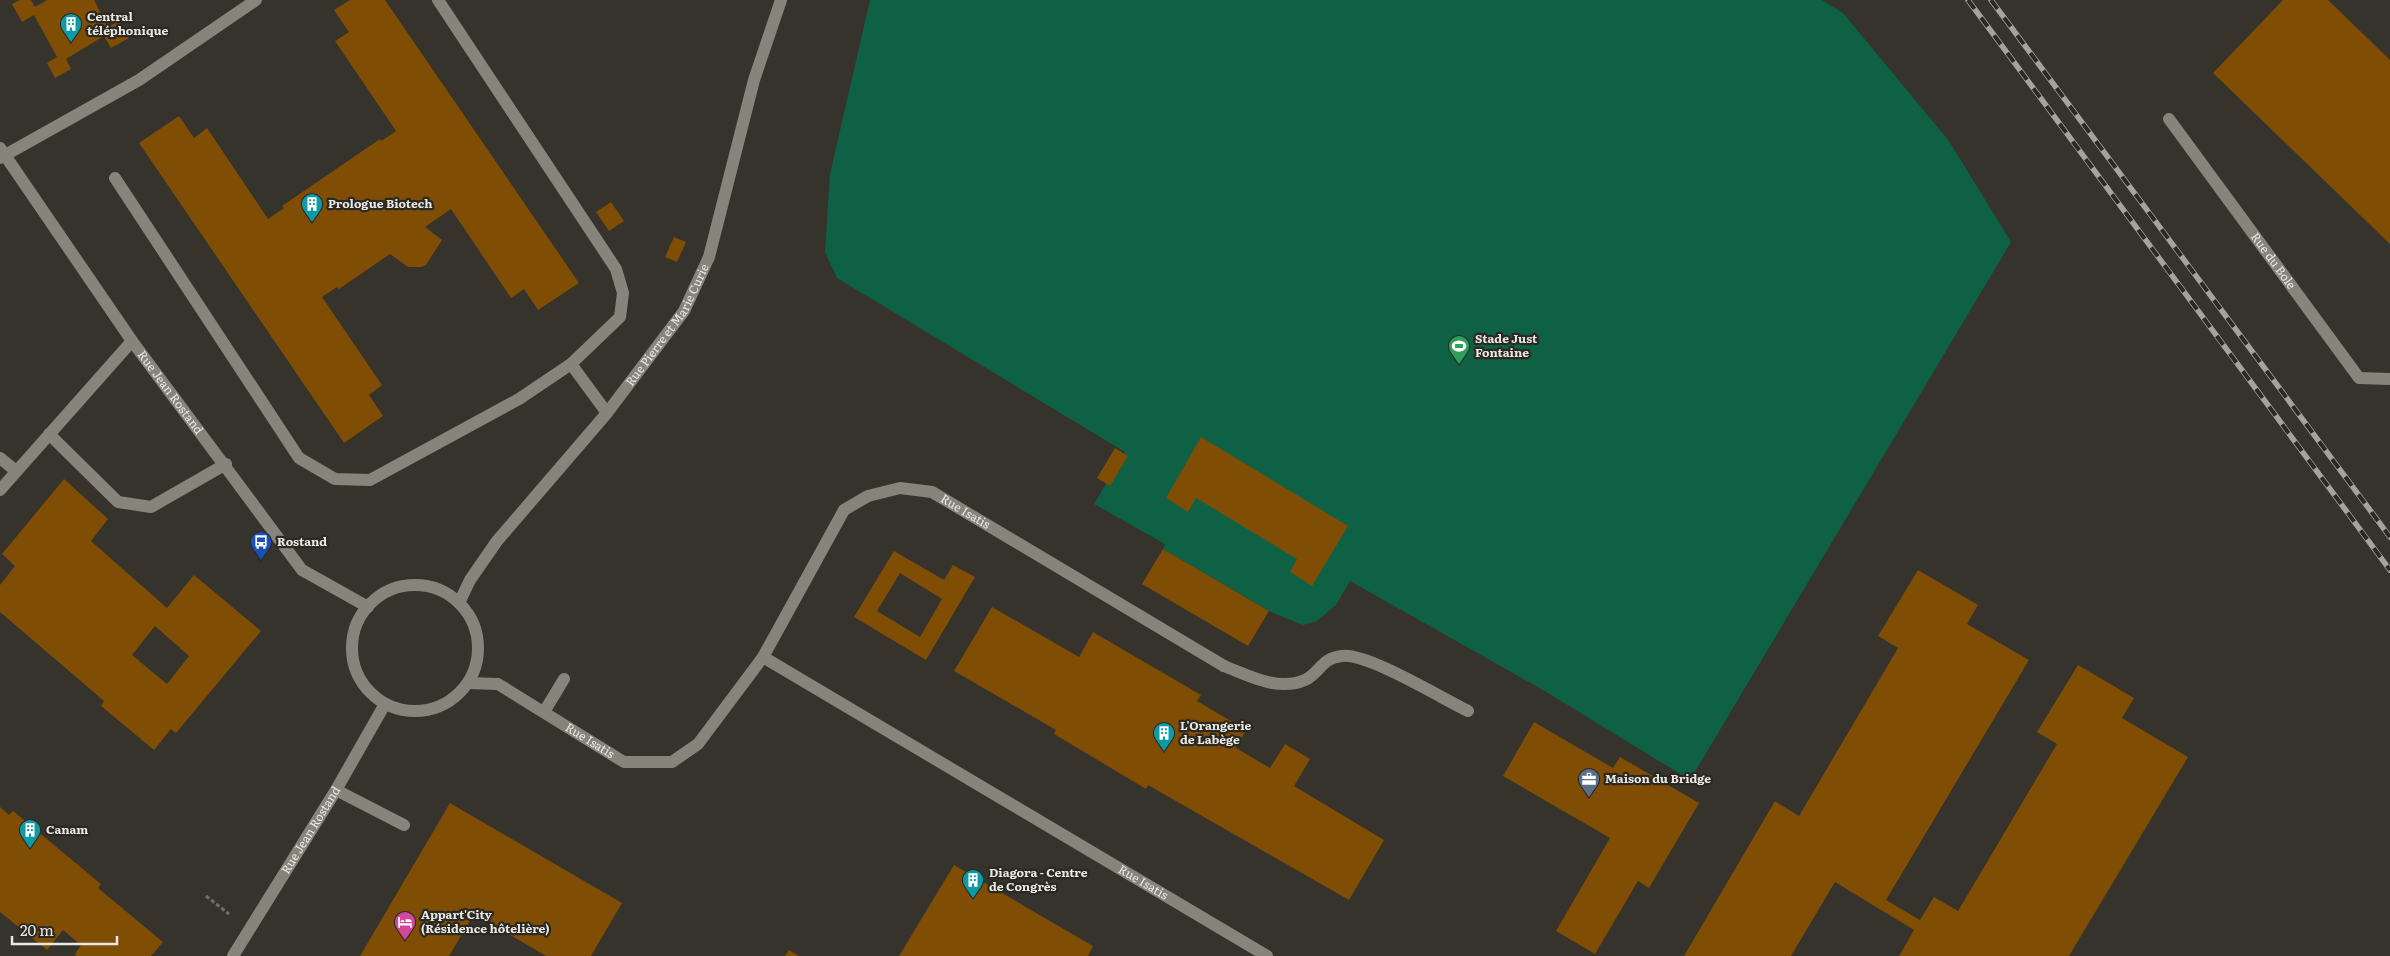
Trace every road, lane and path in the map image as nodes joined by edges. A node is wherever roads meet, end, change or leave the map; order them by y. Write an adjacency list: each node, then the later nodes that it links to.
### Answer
1 (256, 0): 5 (street)
2 (438, 0): 8 (street)
3 (782, 0): 10 (street, Rue Pierre et Marie Curie)
4 (2170, 119): 9 (street, Rue du Bole)
5 (1, 154): 7 (street, Rue Jean Rostand)
6 (115, 178): 8 (street)
7 (132, 340): 11 (street); 13 (street, Rue Jean Rostand)
8 (571, 364): 10 (street)
9 (2390, 379)
10 (607, 414): 16 (street, Rue Pierre et Marie Curie)
11 (49, 434): 13 (street); 14 (street)
12 (0, 458): 14 (street)
13 (226, 464): 17 (street, Rue Jean Rostand)
14 (16, 471): 15 (street)
15 (0, 490)
16 (459, 603): 17 (street); 20 (street)
17 (368, 607): 21 (street)
18 (763, 657): 22 (street, Rue Isatis); 23 (street, Rue Isatis); 29 (street, Rue Isatis)
19 (564, 679): 23 (street)
20 (468, 683): 21 (street); 23 (street, Rue Isatis)
21 (385, 704): 24 (street, Rue Jean Rostand)
22 (1468, 711)
23 (544, 712)
24 (336, 790): 25 (street); 27 (street, Rue Jean Rostand)
25 (404, 825)
26 (206, 896): 27 (path)
27 (249, 929): 28 (street, Rue Jean Rostand)
28 (232, 956)
29 (1266, 956)

